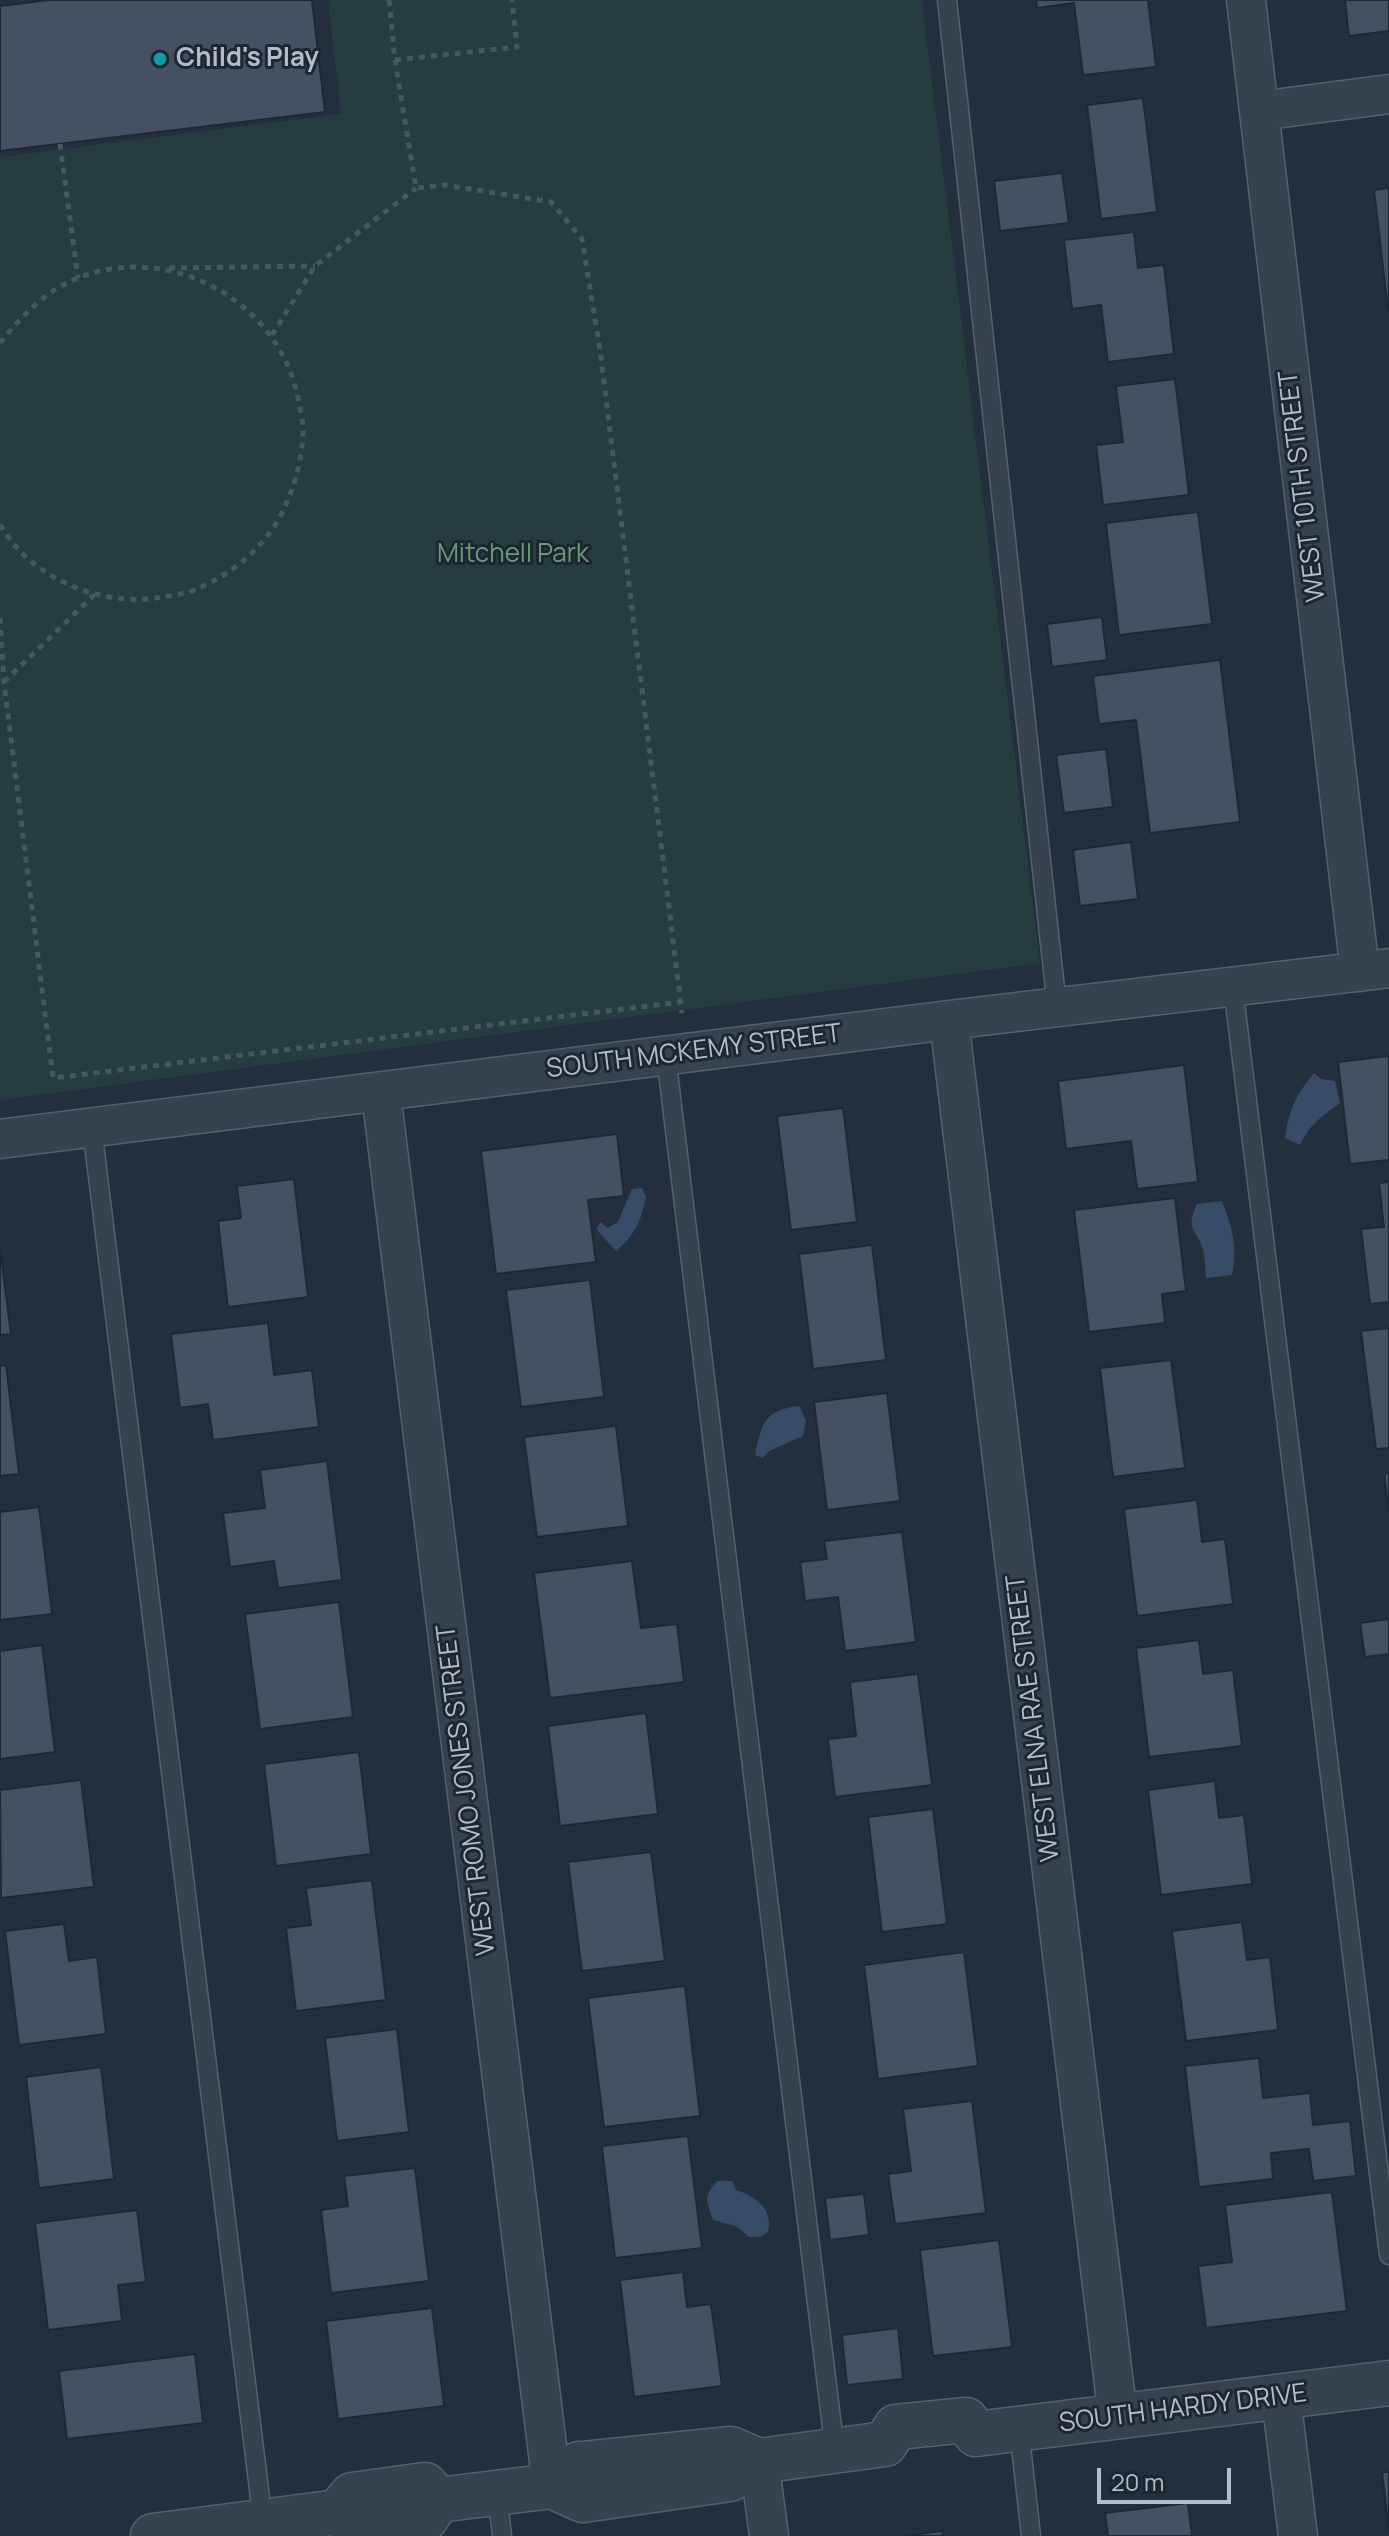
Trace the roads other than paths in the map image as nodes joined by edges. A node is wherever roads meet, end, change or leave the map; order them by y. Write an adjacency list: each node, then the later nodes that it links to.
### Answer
1 (947, 0): 7 (lane)
2 (1246, 0): 4 (street, WEST 10TH STREET)
3 (1389, 94): 4 (street)
4 (1259, 111): 5 (street, WEST 10TH STREET)
5 (1374, 970): 6 (street, SOUTH MCKEMY STREET)
6 (1233, 987): 7 (street, SOUTH MCKEMY STREET); 13 (lane)
7 (1057, 1007): 8 (street, SOUTH MCKEMY STREET)
8 (949, 1020): 9 (street, SOUTH MCKEMY STREET); 16 (street, WEST ELNA RAE STREET)
9 (676, 1054): 10 (street, SOUTH MCKEMY STREET); 18 (lane)
10 (381, 1093): 11 (street, SOUTH MCKEMY STREET); 20 (street, WEST ROMO JONES STREET)
11 (92, 1128): 12 (street, SOUTH MCKEMY STREET); 22 (lane)
12 (0, 1139)
13 (1389, 2255)
14 (1389, 2383): 15 (street, SOUTH HARDY DRIVE)
15 (1281, 2397): 16 (street, SOUTH HARDY DRIVE); 27 (street)
16 (1118, 2417): 17 (street, SOUTH HARDY DRIVE)
17 (1019, 2429): 18 (street, SOUTH HARDY DRIVE); 26 (lane)
18 (835, 2452): 19 (street, SOUTH HARDY DRIVE)
19 (759, 2461): 20 (street, SOUTH HARDY DRIVE); 25 (street)
20 (552, 2486): 21 (street, SOUTH HARDY DRIVE)
21 (497, 2493): 22 (street, SOUTH HARDY DRIVE); 24 (lane)
22 (240, 2528): 23 (street, SOUTH HARDY DRIVE)
23 (153, 2536)
24 (502, 2536)
25 (769, 2536)
26 (1031, 2536)
27 (1298, 2536)

